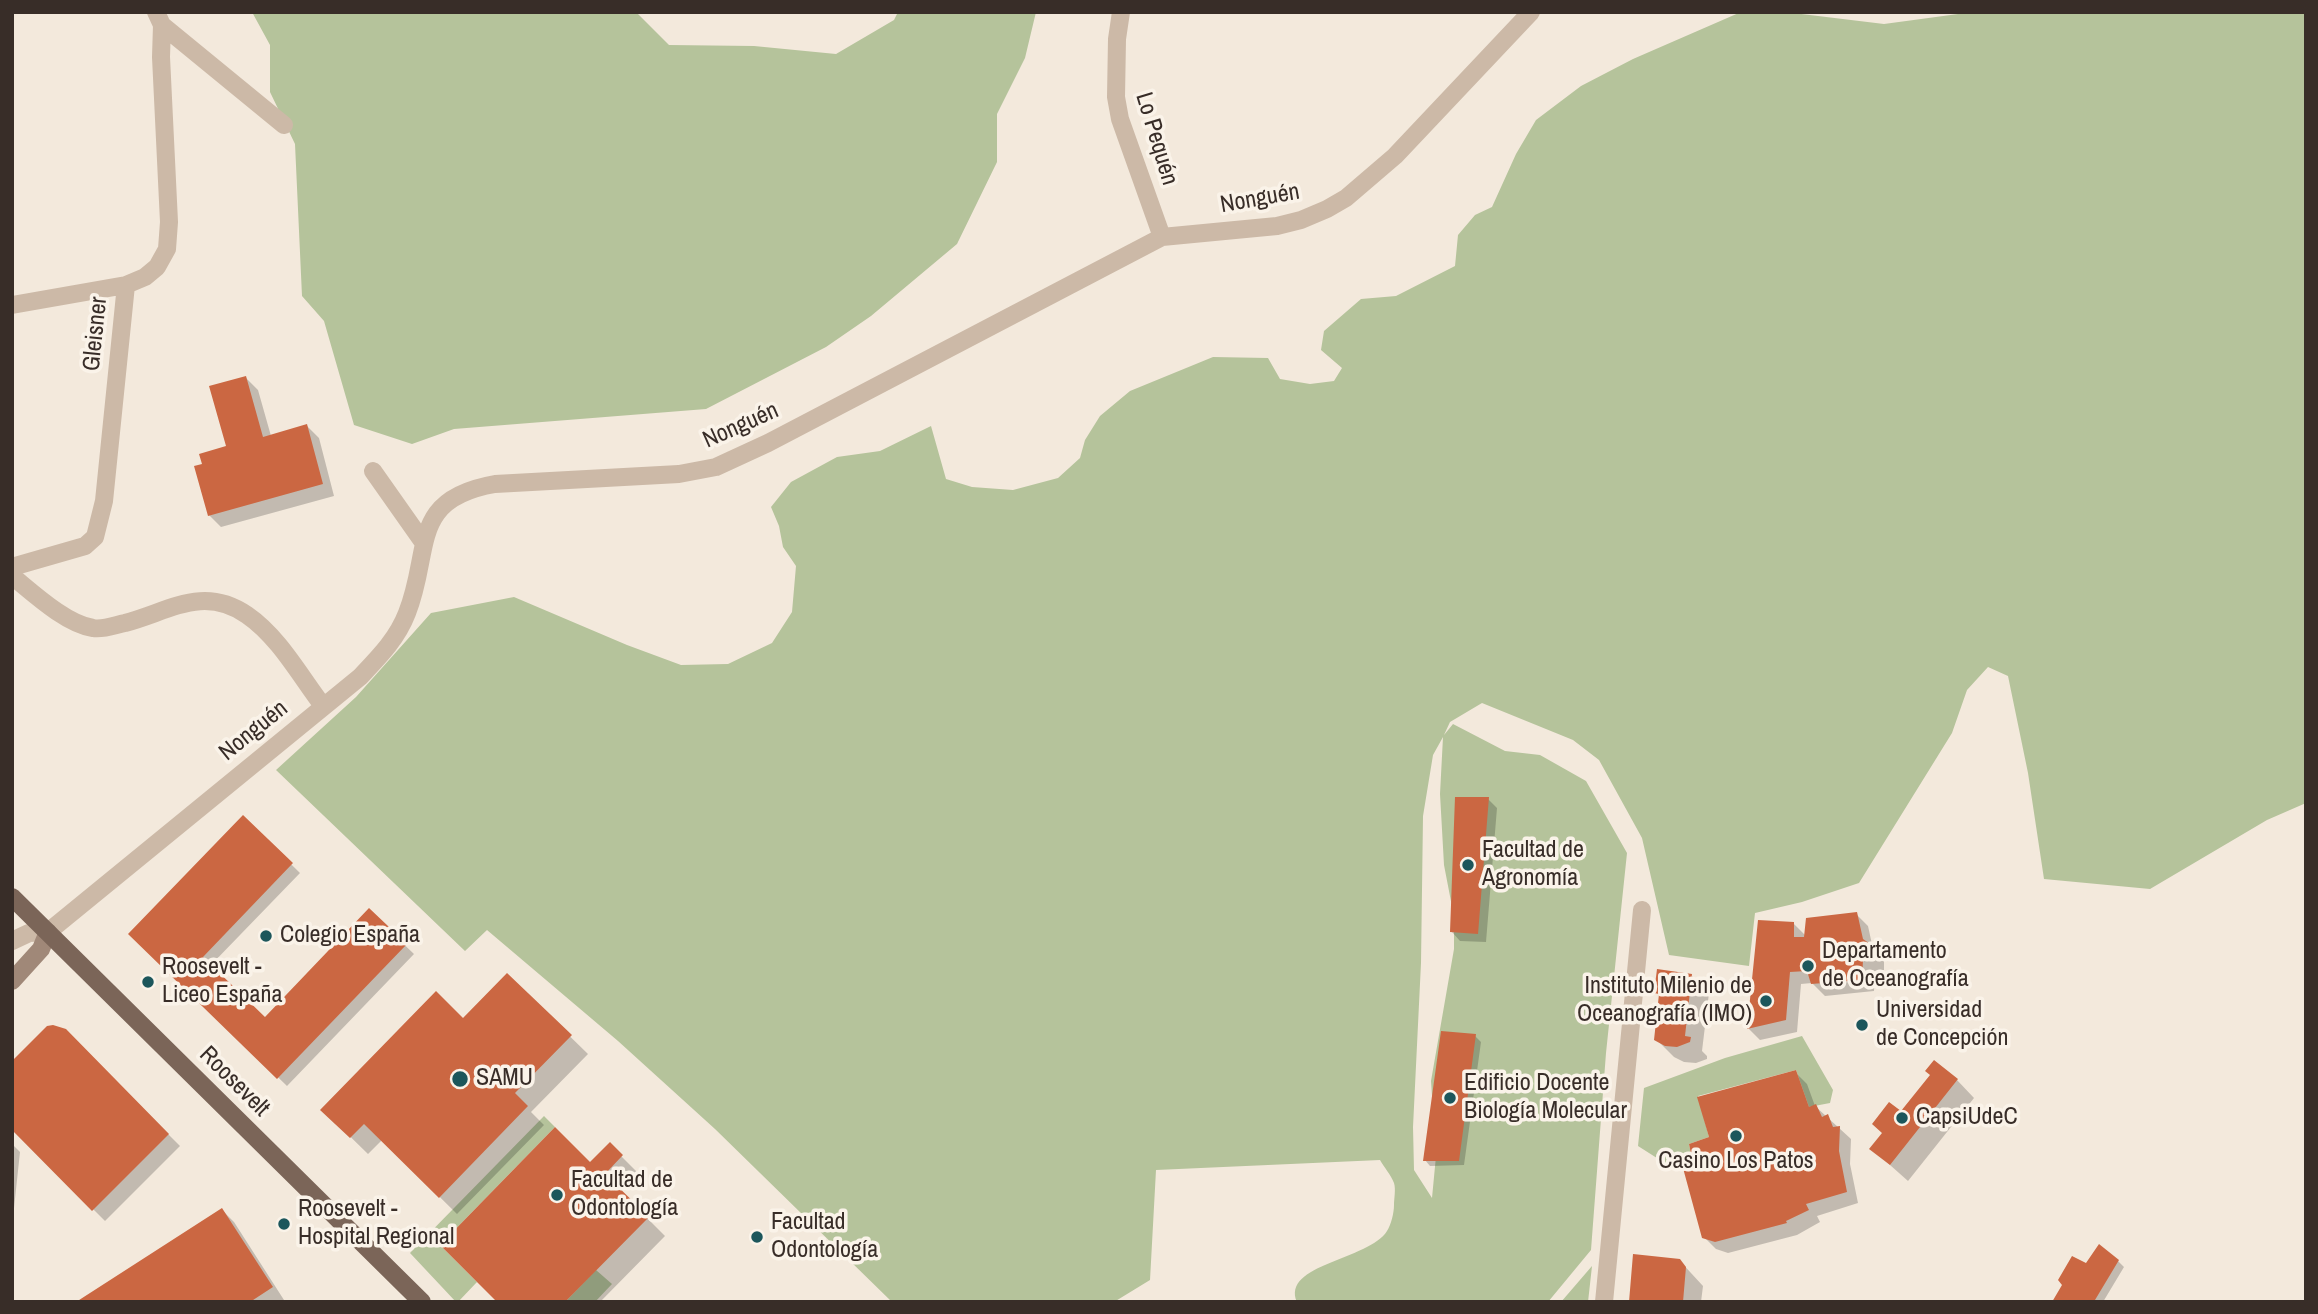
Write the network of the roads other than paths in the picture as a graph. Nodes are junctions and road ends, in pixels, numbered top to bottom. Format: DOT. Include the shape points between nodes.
graph roads {
  1 [pos="1121,12"];
  2 [pos="1531,12"];
  3 [pos="159,19"];
  4 [pos="284,125"];
  5 [pos="1162,237"];
  6 [pos="126,285"];
  7 [pos="12,305"];
  8 [pos="373,471"];
  9 [pos="423,542"];
  10 [pos="12,567"];
  11 [pos="12,576"];
  12 [pos="323,706"];
  13 [pos="12,897"];
  14 [pos="1642,910"];
  15 [pos="48,932"];
  16 [pos="12,941"];
  17 [pos="12,981"];
  18 [pos="422,1302"];
  19 [pos="1604,1302"];
  1 -- 5 [label="street, Lo Pequén" via="1116,97"];
  2 -- 5 [label="street, Nonguén" via="1395,156 1346,198 1277,226"];
  3 -- 4 [label="street, Gleisner"];
  3 -- 6 [label="street, Gleisner" via="167,249 157,267"];
  5 -- 9 [label="street, Nonguén" via="716,467 652,477 479,487 437,512"];
  6 -- 7 [label="street"];
  6 -- 10 [label="street, Gleisner" via="104,500 95,537 85,546"];
  8 -- 9 [label="street"];
  9 -- 12 [label="street, Nonguén" via="415,589 399,632 360,677"];
  11 -- 12 [label="street" via="59,612 94,629 198,600 231,606 270,635"];
  12 -- 15 [label="street, Nonguén"];
  13 -- 15 [label="main road, Roosevelt"];
  14 -- 19 [label="street"];
  15 -- 16 [label="street" via="29,933"];
  15 -- 17 [label="main road" via="41,949"];
  15 -- 18 [label="main road, Roosevelt"];
}
